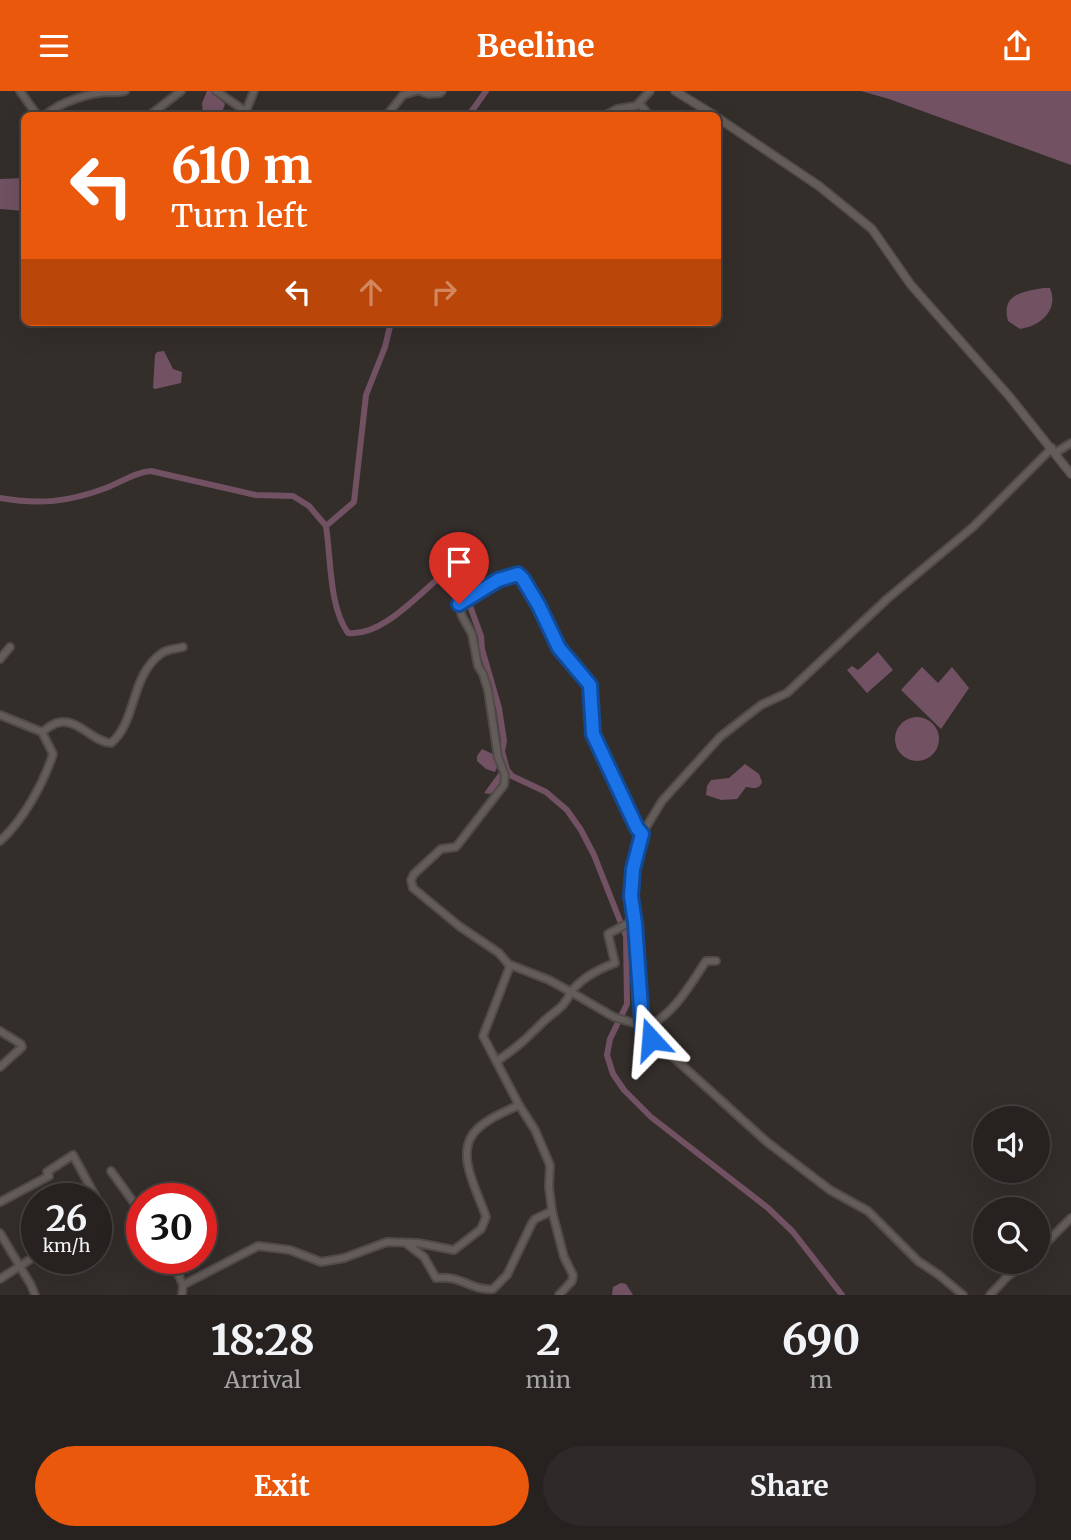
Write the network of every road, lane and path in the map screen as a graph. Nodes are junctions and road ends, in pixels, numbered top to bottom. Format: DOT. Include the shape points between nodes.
graph roads {
  1 [pos="20,91"];
  2 [pos="125,91"];
  3 [pos="181,91"];
  4 [pos="216,91"];
  5 [pos="254,91"];
  6 [pos="418,91"];
  7 [pos="442,91"];
  8 [pos="650,91"];
  9 [pos="675,91"];
  10 [pos="639,103"];
  11 [pos="35,112"];
  12 [pos="50,112"];
  13 [pos="154,112"];
  14 [pos="248,112"];
  15 [pos="249,112"];
  16 [pos="389,112"];
  17 [pos="612,112"];
  18 [pos="646,112"];
  19 [pos="708,112"];
  20 [pos="721,120"];
  21 [pos="1071,443"];
  22 [pos="1054,450"];
  23 [pos="1071,474"];
  24 [pos="10,647"];
  25 [pos="183,647"];
  26 [pos="0,659"];
  27 [pos="0,715"];
  28 [pos="42,732"];
  29 [pos="642,834"];
  30 [pos="0,841"];
  31 [pos="634,920"];
  32 [pos="716,961"];
  33 [pos="509,964"];
  34 [pos="571,992"];
  35 [pos="642,1026"];
  36 [pos="0,1031"];
  37 [pos="497,1061"];
  38 [pos="0,1067"];
  39 [pos="519,1105"];
  40 [pos="111,1171"];
  41 [pos="36,1183"];
  42 [pos="88,1183"];
  43 [pos="21,1191"];
  44 [pos="126,1192"];
  45 [pos="0,1202"];
  46 [pos="552,1211"];
  47 [pos="1071,1218"];
  48 [pos="0,1233"];
  49 [pos="1050,1239"];
  50 [pos="404,1243"];
  51 [pos="20,1266"];
  52 [pos="178,1274"];
  53 [pos="1010,1274"];
  54 [pos="0,1279"];
  55 [pos="183,1286"];
  56 [pos="35,1295"];
  57 [pos="182,1295"];
  58 [pos="559,1295"];
  59 [pos="963,1295"];
  60 [pos="990,1295"];
  1 -- 11 [label="street"];
  2 -- 12 [label="street" via="77,100"];
  3 -- 13 [label="street"];
  4 -- 14 [label="street"];
  5 -- 15 [label="street"];
  6 -- 7 [label="street"];
  6 -- 16 [label="street" via="402,95"];
  8 -- 10 [label="street"];
  9 -- 19 [label="street"];
  10 -- 17 [label="street"];
  10 -- 18 [label="street"];
  20 -- 22 [label="street" via="819,186 872,229 911,285"];
  21 -- 22 [label="street"];
  22 -- 23 [label="street"];
  22 -- 29 [label="street" via="787,692 761,705 720,737 662,801"];
  24 -- 26 [label="street"];
  25 -- 28 [label="street" via="163,651 141,677 127,718 111,743 103,743 72,723 55,723"];
  27 -- 28 [label="street"];
  28 -- 30 [label="street" via="53,754 49,766 15,828"];
  29 -- 31 [label="street" via="633,869"];
  29 -- 33 [label="street" via="593,734 590,685 559,648 523,579 518,574 508,576 459,604 488,691 505,775 503,785 456,846 441,849 414,874 412,888"];
  31 -- 34 [label="street" via="608,933 615,963 599,969"];
  31 -- 35 [label="street"];
  32 -- 35 [label="street" via="706,961 672,1009"];
  33 -- 34 [label="street"];
  33 -- 37 [label="street" via="483,1036"];
  34 -- 35 [label="street" via="614,1017"];
  34 -- 37 [label="street" via="560,1010"];
  35 -- 59 [label="street" via="767,1142 823,1185 868,1211 918,1261"];
  36 -- 38 [label="street" via="22,1047"];
  37 -- 39 [label="street"];
  39 -- 46 [label="street" via="547,1154"];
  39 -- 50 [label="street" via="472,1135 467,1161 486,1217 481,1229 454,1249"];
  40 -- 44 [label="street"];
  41 -- 42 [label="street" via="73,1155"];
  43 -- 45 [label="street"];
  46 -- 50 [label="street" via="532,1223 507,1275 493,1289 483,1290 448,1276 436,1278 424,1257"];
  46 -- 58 [label="street" via="573,1275"];
  47 -- 49 [label="street"];
  48 -- 51 [label="street"];
  50 -- 55 [label="street" via="387,1242 321,1262 290,1250 258,1246"];
  51 -- 54 [label="street"];
  51 -- 56 [label="street"];
  52 -- 55 [label="street"];
  53 -- 60 [label="street"];
  55 -- 57 [label="street"];
}
